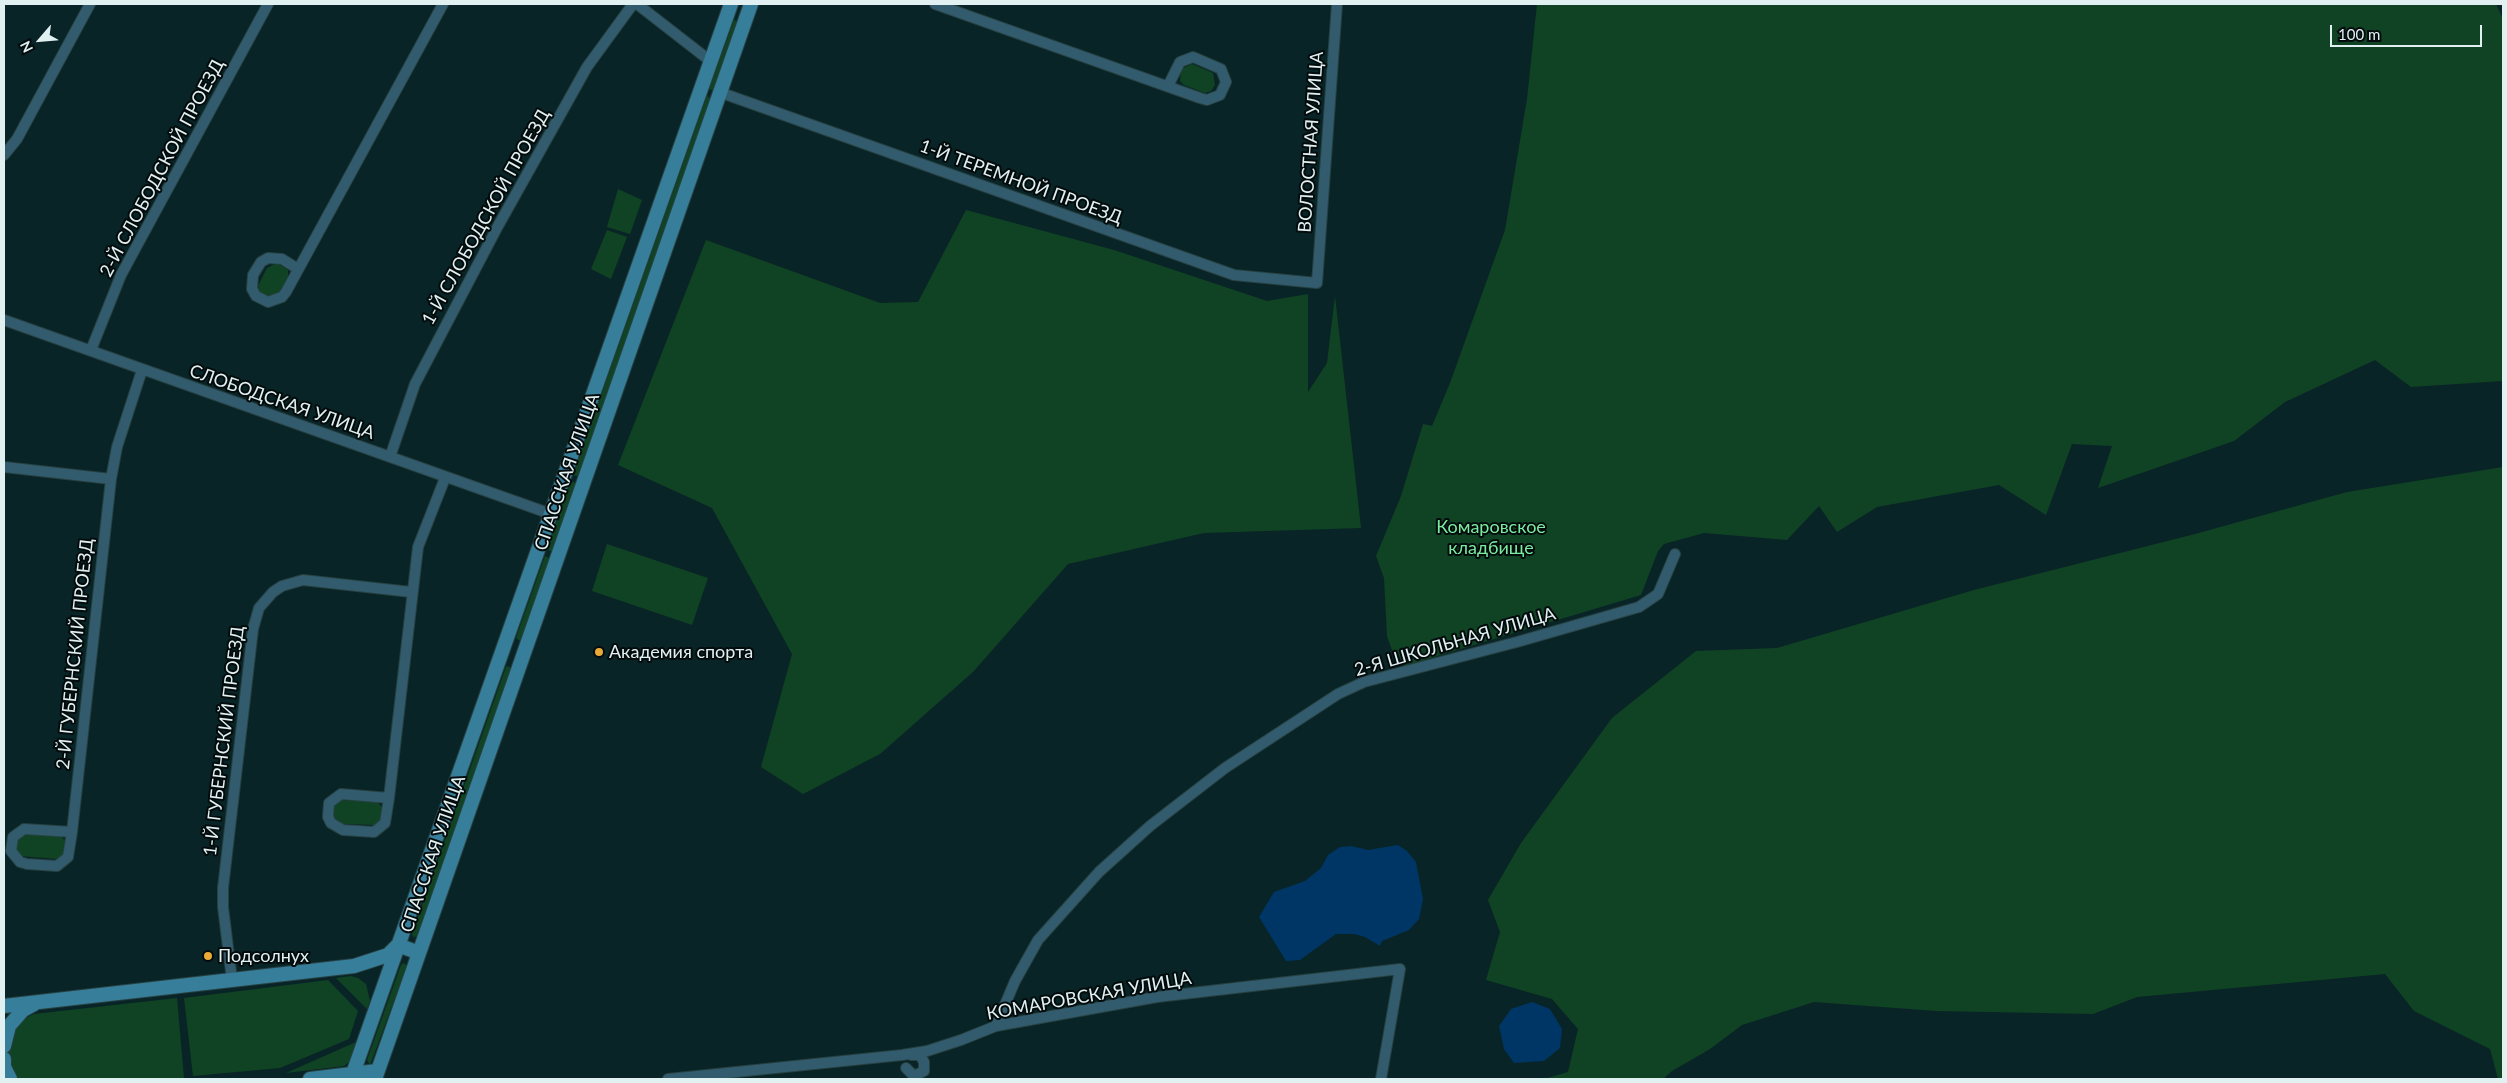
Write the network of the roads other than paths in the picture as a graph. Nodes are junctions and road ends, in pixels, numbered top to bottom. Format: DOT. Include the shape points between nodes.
graph roads {
  1 [pos="90,4"];
  2 [pos="268,4"];
  3 [pos="442,4"];
  4 [pos="633,4"];
  5 [pos="637,4"];
  6 [pos="731,4"];
  7 [pos="751,4"];
  8 [pos="935,4"];
  9 [pos="1337,4"];
  10 [pos="709,60"];
  11 [pos="1168,86"];
  12 [pos="719,92"];
  13 [pos="4,155"];
  14 [pos="298,269"];
  15 [pos="1317,283"];
  16 [pos="4,320"];
  17 [pos="91,350"];
  18 [pos="142,370"];
  19 [pos="390,457"];
  20 [pos="4,467"];
  21 [pos="445,478"];
  22 [pos="111,479"];
  23 [pos="551,514"];
  24 [pos="1675,554"];
  25 [pos="411,592"];
  26 [pos="505,644"];
  27 [pos="524,652"];
  28 [pos="389,798"];
  29 [pos="72,832"];
  30 [pos="398,945"];
  31 [pos="419,953"];
  32 [pos="232,980"];
  33 [pos="37,1002"];
  34 [pos="4,1006"];
  35 [pos="996,1026"];
  36 [pos="4,1046"];
  37 [pos="905,1055"];
  38 [pos="4,1059"];
  39 [pos="906,1068"];
  40 [pos="376,1075"];
  41 [pos="351,1077"];
  42 [pos="10,1079"];
  43 [pos="310,1079"];
  44 [pos="668,1079"];
  45 [pos="909,1079"];
  46 [pos="1381,1079"];
  1 -- 13 [label="street" via="17,138"];
  2 -- 17 [label="street, 2-Й СЛОБОДСКОЙ ПРОЕЗД" via="121,275"];
  3 -- 14 [label="street"];
  4 -- 19 [label="street, 1-Й СЛОБОДСКОЙ ПРОЕЗД" via="587,67 498,226 415,384"];
  5 -- 10 [label="street"];
  6 -- 10 [label="street, СПАССКАЯ УЛИЦА"];
  7 -- 12 [label="street, СПАССКАЯ УЛИЦА"];
  8 -- 11 [label="street"];
  9 -- 15 [label="street, ВОЛОСТНАЯ УЛИЦА"];
  10 -- 23 [label="street, СПАССКАЯ УЛИЦА"];
  11 -- 11 [label="street" via="1180,62 1193,57 1221,69 1226,82 1220,95 1207,100"];
  12 -- 15 [label="street, 1-Й ТЕРЕМНОЙ ПРОЕЗД" via="1234,275"];
  12 -- 27 [label="street, СПАССКАЯ УЛИЦА"];
  14 -- 14 [label="street" via="282,259 268,258 261,262 253,275 252,289 262,300 275,301 286,292"];
  16 -- 17 [label="street, СЛОБОДСКАЯ УЛИЦА"];
  17 -- 18 [label="street, СЛОБОДСКАЯ УЛИЦА"];
  18 -- 19 [label="street, СЛОБОДСКАЯ УЛИЦА"];
  18 -- 22 [label="street, 2-Й ГУБЕРНСКИЙ ПРОЕЗД" via="117,447"];
  19 -- 21 [label="street, СЛОБОДСКАЯ УЛИЦА"];
  20 -- 22 [label="street"];
  21 -- 23 [label="street, СЛОБОДСКАЯ УЛИЦА"];
  21 -- 25 [label="street" via="418,547"];
  22 -- 29 [label="street, 2-Й ГУБЕРНСКИЙ ПРОЕЗД"];
  23 -- 26 [label="street, СПАССКАЯ УЛИЦА"];
  24 -- 35 [label="street, 2-Я ШКОЛЬНАЯ УЛИЦА" via="1658,594 1638,607 1364,682 1338,694 1225,768 1106,865 1038,940 1015,981"];
  25 -- 28 [label="street"];
  25 -- 32 [label="street, 1-Й ГУБЕРНСКИЙ ПРОЕЗД" via="303,580 282,586 259,608 253,628 223,888"];
  26 -- 27 [label="street"];
  26 -- 30 [label="street, СПАССКАЯ УЛИЦА"];
  27 -- 31 [label="street, СПАССКАЯ УЛИЦА"];
  28 -- 28 [label="street" via="340,794 330,803 328,817 331,823 343,830 374,832 385,823"];
  29 -- 29 [label="street, 2-Й ГУБЕРНСКИЙ ПРОЕЗД" via="24,829 13,837 11,851 14,858 26,864 57,866 68,857"];
  30 -- 31 [label="street, СПАССКАЯ УЛИЦА"];
  30 -- 32 [label="street" via="388,955 354,966"];
  30 -- 41 [label="street, СПАССКАЯ УЛИЦА"];
  31 -- 40 [label="street, СПАССКАЯ УЛИЦА"];
  32 -- 33 [label="street"];
  33 -- 34 [label="street"];
  33 -- 36 [label="street" via="23,1010 9,1026"];
  35 -- 37 [label="street, КОМАРОВСКАЯ УЛИЦА" via="961,1040"];
  35 -- 46 [label="street, КОМАРОВСКАЯ УЛИЦА" via="1157,997 1400,968"];
  37 -- 39 [label="street"];
  37 -- 39 [label="street" via="920,1055 924,1062 924,1071 914,1076"];
  37 -- 44 [label="street, КОМАРОВСКАЯ УЛИЦА"];
  38 -- 42 [label="street"];
  39 -- 45 [label="street"];
  40 -- 41 [label="street"];
  41 -- 43 [label="street"];
}
